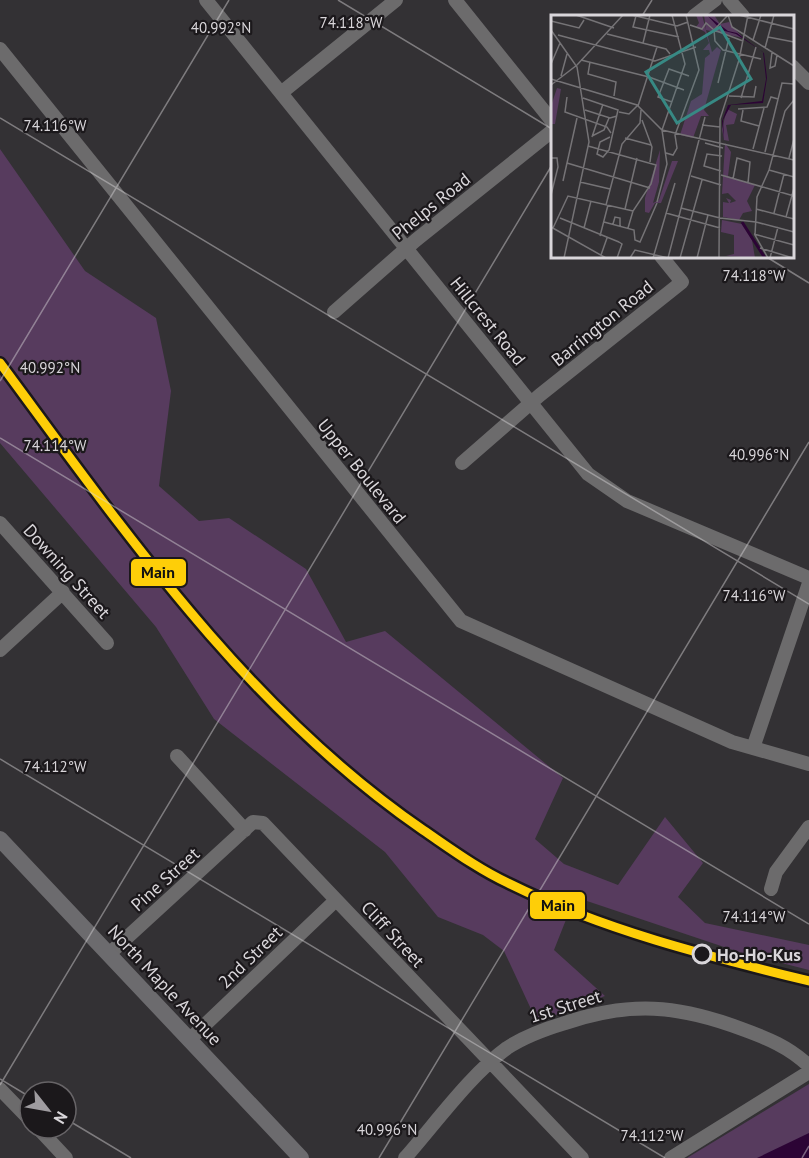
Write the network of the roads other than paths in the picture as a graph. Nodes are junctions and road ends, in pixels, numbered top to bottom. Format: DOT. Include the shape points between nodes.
graph roads {
  1 [pos="206,0"];
  2 [pos="396,0"];
  3 [pos="455,0"];
  4 [pos="715,0"];
  5 [pos="730,0"];
  6 [pos="695,15"];
  7 [pos="742,15"];
  8 [pos="0,49"];
  9 [pos="794,68"];
  10 [pos="809,83"];
  11 [pos="281,93"];
  12 [pos="551,120"];
  13 [pos="551,131"];
  14 [pos="406,248"];
  15 [pos="663,258"];
  16 [pos="334,312"];
  17 [pos="531,403"];
  18 [pos="462,463"];
  19 [pos="0,523"];
  20 [pos="809,580"];
  21 [pos="63,592"];
  22 [pos="107,643"];
  23 [pos="0,650"];
  24 [pos="753,748"];
  25 [pos="177,756"];
  26 [pos="809,764"];
  27 [pos="809,827"];
  28 [pos="245,830"];
  29 [pos="0,839"];
  30 [pos="771,889"];
  31 [pos="336,900"];
  32 [pos="109,954"];
  33 [pos="189,1040"];
  34 [pos="490,1063"];
  35 [pos="809,1066"];
  36 [pos="809,1072"];
  37 [pos="0,1089"];
  38 [pos="18,1108"];
  39 [pos="49,1140"];
  40 [pos="66,1158"];
  41 [pos="301,1158"];
  42 [pos="405,1158"];
  43 [pos="582,1158"];
  44 [pos="671,1158"];
  1 -- 11 [label="street, Hillcrest Road"];
  2 -- 11 [label="street"];
  3 -- 12 [label="street"];
  4 -- 6 [label="street"];
  5 -- 7 [label="street"];
  8 -- 24 [label="street, Upper Boulevard" via="461,621"];
  9 -- 10 [label="street"];
  11 -- 14 [label="street, Hillcrest Road"];
  13 -- 14 [label="street, Phelps Road"];
  14 -- 16 [label="street, Phelps Road"];
  14 -- 17 [label="street, Hillcrest Road"];
  15 -- 17 [label="street, Barrington Road" via="682,282"];
  17 -- 18 [label="street, Barrington Road"];
  17 -- 20 [label="street, Hillcrest Road" via="588,474 627,501"];
  19 -- 21 [label="street, Downing Street"];
  20 -- 24 [label="street"];
  21 -- 22 [label="street, Downing Street"];
  21 -- 23 [label="street"];
  24 -- 26 [label="street, Upper Boulevard"];
  25 -- 28 [label="street"];
  27 -- 30 [label="street" via="776,872"];
  28 -- 31 [label="street, Cliff Street" via="253,822 263,823"];
  28 -- 32 [label="street, Pine Street"];
  29 -- 32 [label="main road, North Maple Avenue"];
  31 -- 33 [label="street, 2nd Street"];
  31 -- 34 [label="street, Cliff Street"];
  32 -- 33 [label="main road, North Maple Avenue"];
  33 -- 41 [label="main road, North Maple Avenue"];
  34 -- 35 [label="street, 1st Street" via="526,1036 547,1028 603,1011 652,1007 710,1016 791,1049"];
  34 -- 42 [label="street, 1st Street"];
  34 -- 43 [label="street, Cliff Street"];
  36 -- 44 [label="street"];
  37 -- 38 [label="street"];
  39 -- 40 [label="street"];
}
